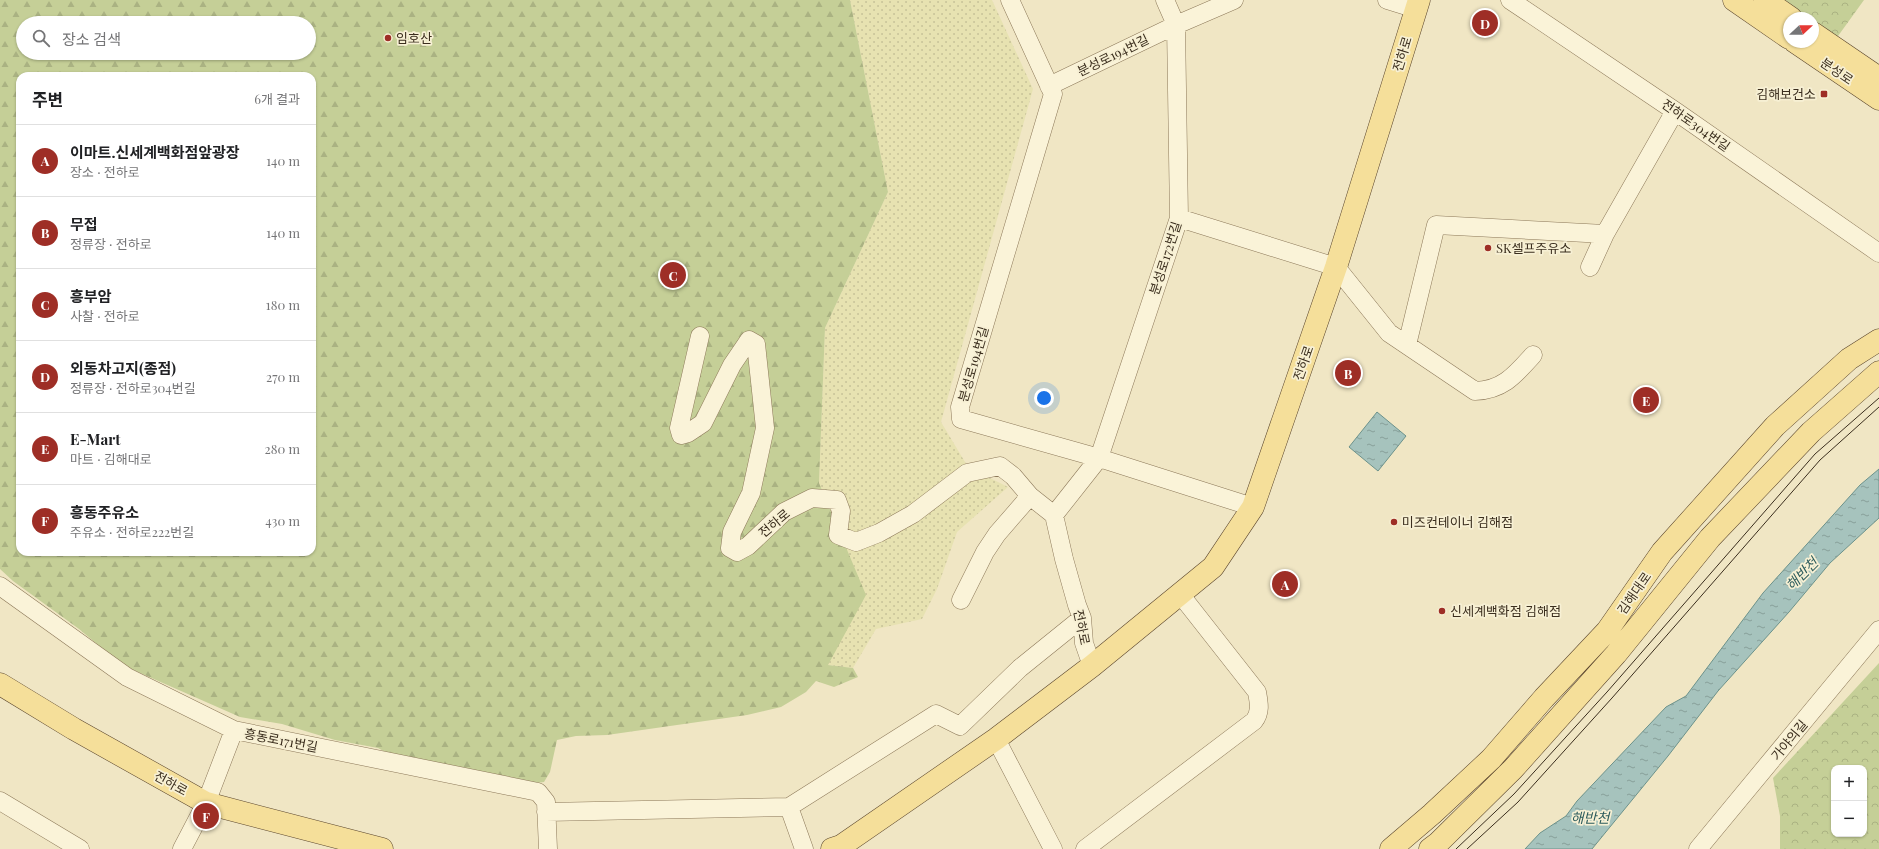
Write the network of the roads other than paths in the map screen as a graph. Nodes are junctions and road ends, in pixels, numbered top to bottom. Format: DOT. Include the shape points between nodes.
graph roads {
  1 [pos="1010,0"];
  2 [pos="1165,0"];
  3 [pos="1234,0"];
  4 [pos="1387,0"];
  5 [pos="1510,0"];
  6 [pos="1734,0"];
  7 [pos="1765,0"];
  8 [pos="1418,4"];
  9 [pos="1783,12"];
  10 [pos="1176,25"];
  11 [pos="1783,34"];
  12 [pos="1819,37"];
  13 [pos="1804,48"];
  14 [pos="1879,78"];
  15 [pos="1050,86"];
  16 [pos="1879,99"];
  17 [pos="1675,110"];
  18 [pos="1179,218"];
  19 [pos="1605,234"];
  20 [pos="1879,253"];
  21 [pos="1336,267"];
  22 [pos="1590,267"];
  23 [pos="700,336"];
  24 [pos="1879,340"];
  25 [pos="1408,345"];
  26 [pos="1533,355"];
  27 [pos="1879,372"];
  28 [pos="1099,458"];
  29 [pos="1030,496"];
  30 [pos="1253,507"];
  31 [pos="1054,515"];
  32 [pos="1180,594"];
  33 [pos="3,595"];
  34 [pos="961,600"];
  35 [pos="1082,618"];
  36 [pos="1879,630"];
  37 [pos="1092,666"];
  38 [pos="0,684"];
  39 [pos="234,730"];
  40 [pos="996,739"];
  41 [pos="0,801"];
  42 [pos="206,803"];
  43 [pos="789,807"];
  44 [pos="546,812"];
  45 [pos="839,848"];
  46 [pos="80,849"];
  47 [pos="182,849"];
  48 [pos="382,849"];
  49 [pos="548,849"];
  50 [pos="804,849"];
  51 [pos="1053,849"];
  52 [pos="1084,849"];
  53 [pos="1391,849"];
  54 [pos="1430,849"];
  55 [pos="1698,849"];
  1 -- 15 [label="street, 분성로194번길"];
  2 -- 10 [label="street, 분성로172번길"];
  3 -- 10 [label="street"];
  4 -- 8 [label="street"];
  5 -- 17 [label="street, 전하로304번길"];
  6 -- 11 [label="main road"];
  7 -- 9 [label="main road"];
  8 -- 21 [label="main road, 전하로"];
  10 -- 15 [label="street, 분성로194번길"];
  10 -- 18 [label="street, 분성로172번길"];
  12 -- 14 [label="main road, 분성로"];
  13 -- 16 [label="main road, 분성로"];
  15 -- 28 [label="street, 분성로194번길" via="1053,94 960,407 961,419"];
  17 -- 19 [label="street"];
  17 -- 20 [label="street, 전하로304번길"];
  18 -- 21 [label="street"];
  18 -- 28 [label="street, 분성로172번길"];
  19 -- 22 [label="street"];
  19 -- 25 [label="street" via="1436,225"];
  21 -- 25 [label="street" via="1390,333"];
  21 -- 30 [label="main road, 전하로"];
  23 -- 29 [label="street, 전하로" via="679,428 681,434 688,433 703,423 732,365 749,340 756,344 765,428 751,493 732,532 730,548 737,552 748,546 784,512 812,498 837,500 841,511 838,535 856,542 879,533 913,514 967,473 1000,466 1013,476"];
  24 -- 53 [label="main road, 김해대로" via="1849,359 1775,426 1662,552 1607,631 1491,759"];
  25 -- 26 [label="street" via="1475,391 1489,390 1505,383"];
  27 -- 54 [label="main road, 김해대로" via="1811,432 1726,521 1616,654 1513,769"];
  28 -- 30 [label="street, 분성로194번길"];
  28 -- 31 [label="street, 분성로172번길"];
  29 -- 31 [label="street, 전하로"];
  29 -- 34 [label="street" via="985,552"];
  30 -- 32 [label="main road, 전하로" via="1213,567"];
  31 -- 35 [label="street, 전하로"];
  32 -- 37 [label="main road, 전하로"];
  32 -- 52 [label="street" via="1257,692 1258,716"];
  33 -- 39 [label="street, 흥동로171번길" via="127,677"];
  35 -- 37 [label="street, 전하로" via="1084,643"];
  35 -- 43 [label="street" via="1020,668 960,726 936,714"];
  36 -- 55 [label="street, 가야의길"];
  37 -- 40 [label="main road, 전하로"];
  38 -- 42 [label="main road, 전하로"];
  39 -- 42 [label="street"];
  39 -- 44 [label="street, 흥동로171번길" via="538,792 546,802"];
  40 -- 45 [label="main road, 전하로"];
  40 -- 51 [label="street"];
  41 -- 46 [label="street"];
  42 -- 47 [label="street"];
  42 -- 48 [label="main road, 전하로"];
  43 -- 44 [label="street"];
  43 -- 50 [label="street"];
  44 -- 49 [label="street, 흥동로171번길"];
}
